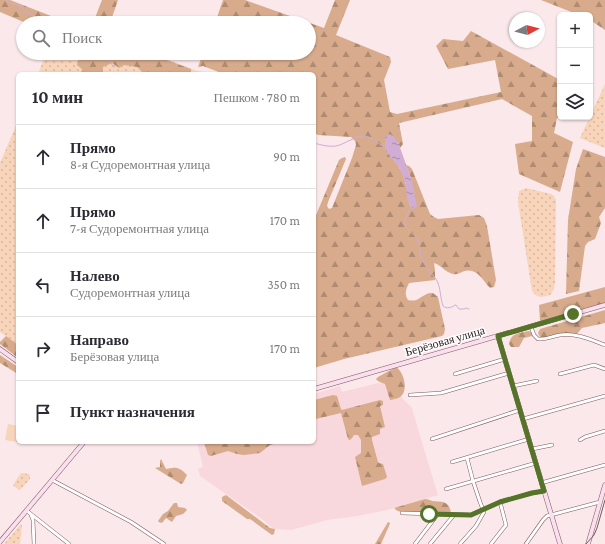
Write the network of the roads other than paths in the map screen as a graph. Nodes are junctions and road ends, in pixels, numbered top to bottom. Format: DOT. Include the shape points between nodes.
graph roads {
  1 [pos="605,305"];
  2 [pos="531,327"];
  3 [pos="498,336"];
  4 [pos="605,345"];
  5 [pos="0,349"];
  6 [pos="505,359"];
  7 [pos="16,361"];
  8 [pos="605,369"];
  9 [pos="509,373"];
  10 [pos="455,374"];
  11 [pos="560,374"];
  12 [pos="537,381"];
  13 [pos="513,386"];
  14 [pos="316,388"];
  15 [pos="410,395"];
  16 [pos="605,396"];
  17 [pos="520,410"];
  18 [pos="523,419"];
  19 [pos="605,431"];
  20 [pos="432,439"];
  21 [pos="529,439"];
  22 [pos="580,440"];
  23 [pos="81,444"];
  24 [pos="552,445"];
  25 [pos="532,449"];
  26 [pos="467,458"];
  27 [pos="452,462"];
  28 [pos="536,463"];
  29 [pos="605,465"];
  30 [pos="52,480"];
  31 [pos="473,481"];
  32 [pos="541,483"];
  33 [pos="605,485"];
  34 [pos="446,489"];
  35 [pos="544,491"];
  36 [pos="500,502"];
  37 [pos="600,502"];
  38 [pos="484,510"];
  39 [pos="28,512"];
  40 [pos="402,513"];
  41 [pos="438,514"];
  42 [pos="454,515"];
  43 [pos="551,515"];
  44 [pos="0,542"];
  45 [pos="34,544"];
  46 [pos="69,544"];
  47 [pos="164,544"];
  48 [pos="415,544"];
  49 [pos="430,544"];
  50 [pos="460,544"];
  51 [pos="491,544"];
  52 [pos="526,544"];
  53 [pos="560,544"];
  54 [pos="588,544"];
  1 -- 2 [label="main road, Берёзовая улица"];
  2 -- 3 [label="main road, Берёзовая улица"];
  2 -- 4 [label="street" via="538,339 577,335"];
  3 -- 6 [label="main road"];
  3 -- 14 [label="main road, Берёзовая улица"];
  5 -- 7 [label="main road"];
  6 -- 9 [label="main road"];
  6 -- 10 [label="street"];
  8 -- 11 [label="street" via="594,365"];
  9 -- 13 [label="main road"];
  9 -- 15 [label="street" via="441,393"];
  12 -- 13 [label="street"];
  13 -- 17 [label="main road"];
  16 -- 18 [label="street"];
  17 -- 18 [label="main road"];
  17 -- 20 [label="street"];
  18 -- 21 [label="main road"];
  19 -- 22 [label="street"];
  21 -- 25 [label="main road"];
  21 -- 26 [label="street"];
  23 -- 30 [label="main road"];
  24 -- 25 [label="street"];
  25 -- 28 [label="main road"];
  26 -- 27 [label="street"];
  26 -- 31 [label="street"];
  28 -- 31 [label="street"];
  28 -- 32 [label="main road"];
  29 -- 32 [label="street"];
  30 -- 39 [label="main road"];
  30 -- 47 [label="street" via="131,522"];
  31 -- 34 [label="street"];
  31 -- 38 [label="street"];
  32 -- 35 [label="main road"];
  33 -- 37 [label="main road"];
  35 -- 36 [label="street"];
  35 -- 43 [label="main road"];
  36 -- 38 [label="street"];
  36 -- 51 [label="street" via="506,525"];
  37 -- 43 [label="street"];
  37 -- 54 [label="main road"];
  38 -- 42 [label="street" via="471,515"];
  38 -- 50 [label="street" via="476,526"];
  39 -- 44 [label="main road"];
  39 -- 45 [label="street" via="33,520"];
  39 -- 46 [label="street"];
  40 -- 41 [label="street"];
  41 -- 42 [label="street"];
  41 -- 48 [label="street"];
  42 -- 49 [label="street"];
  43 -- 52 [label="street" via="543,520"];
  43 -- 53 [label="main road"];
}
